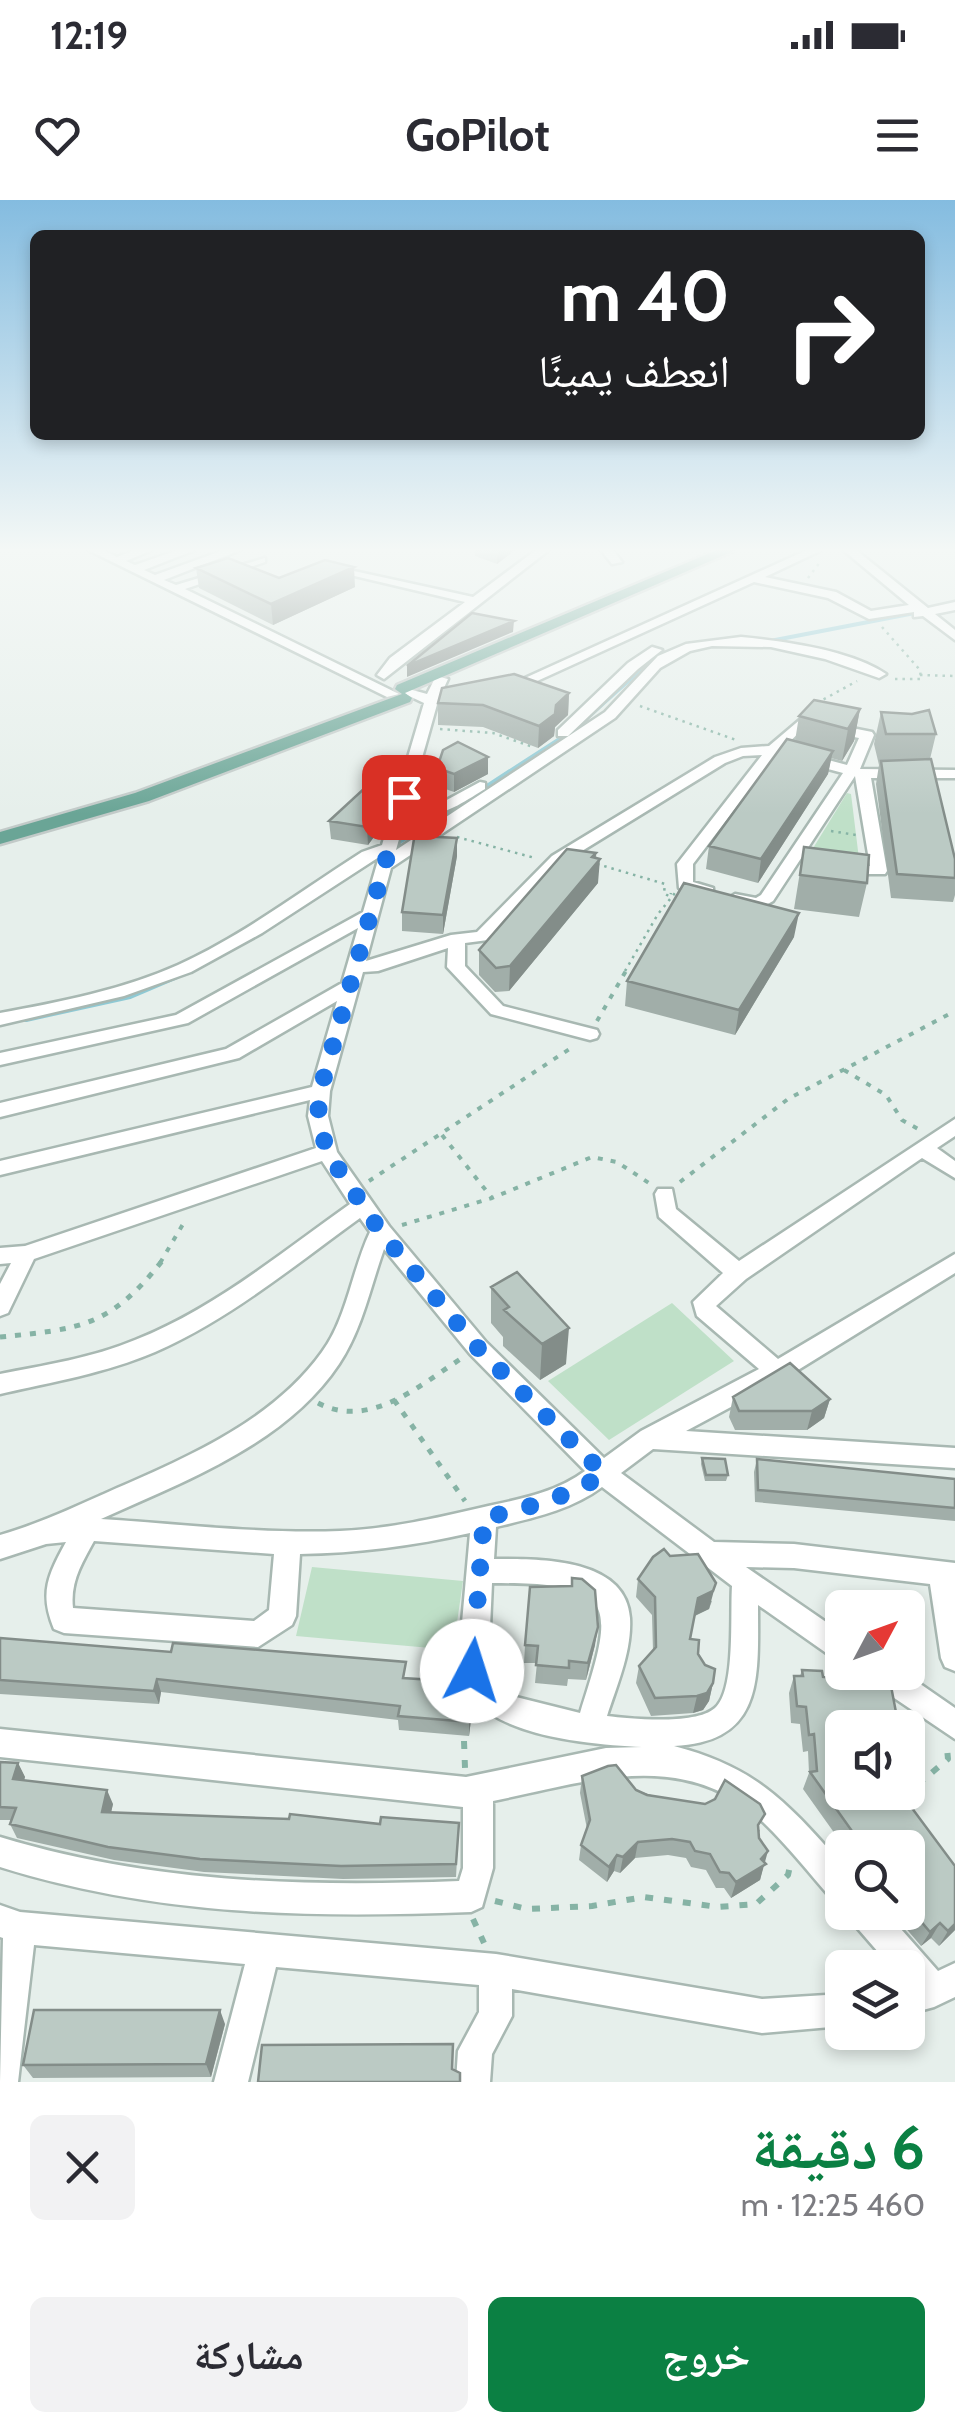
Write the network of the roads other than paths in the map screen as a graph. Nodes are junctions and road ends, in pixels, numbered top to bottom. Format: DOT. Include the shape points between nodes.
graph roads {
  1 [pos="274,638"];
  2 [pos="426,638"];
  3 [pos="525,638"];
  4 [pos="618,638"];
  5 [pos="714,638"];
  6 [pos="464,664"];
  7 [pos="879,674"];
  8 [pos="384,675"];
  9 [pos="352,677"];
  10 [pos="404,695"];
  11 [pos="488,696"];
  12 [pos="450,701"];
  13 [pos="429,726"];
  14 [pos="867,734"];
  15 [pos="886,736"];
  16 [pos="760,750"];
  17 [pos="857,773"];
  18 [pos="955,774"];
  19 [pos="444,793"];
  20 [pos="410,806"];
  21 [pos="0,838"];
  22 [pos="387,857"];
  23 [pos="792,860"];
  24 [pos="368,915"];
  25 [pos="457,939"];
  26 [pos="351,976"];
  27 [pos="0,1019"];
  28 [pos="590,1034"];
  29 [pos="0,1060"];
  30 [pos="320,1091"];
  31 [pos="0,1110"];
  32 [pos="955,1126"];
  33 [pos="931,1145"];
  34 [pos="327,1152"];
  35 [pos="0,1168"];
  36 [pos="955,1170"];
  37 [pos="665,1194"];
  38 [pos="357,1199"];
  39 [pos="380,1231"];
  40 [pos="26,1254"];
  41 [pos="0,1256"];
  42 [pos="955,1262"];
  43 [pos="738,1274"];
  44 [pos="0,1307"];
  45 [pos="777,1371"];
  46 [pos="0,1384"];
  47 [pos="650,1438"];
  48 [pos="955,1458"];
  49 [pos="604,1474"];
  50 [pos="476,1511"];
  51 [pos="87,1529"];
  52 [pos="46,1532"];
  53 [pos="288,1543"];
  54 [pos="0,1547"];
  55 [pos="712,1554"];
  56 [pos="480,1572"];
  57 [pos="948,1574"];
  58 [pos="745,1581"];
  59 [pos="825,1636"];
  60 [pos="955,1658"];
  61 [pos="907,1690"];
  62 [pos="952,1719"];
  63 [pos="588,1730"];
  64 [pos="0,1744"];
  65 [pos="478,1790"];
  66 [pos="0,1852"];
  67 [pos="825,1867"];
  68 [pos="10,1924"];
  69 [pos="880,1930"];
  70 [pos="265,1948"];
  71 [pos="496,1970"];
  72 [pos="932,1989"];
  73 [pos="825,2011"];
  74 [pos="1,2082"];
  75 [pos="231,2082"];
  76 [pos="472,2082"];
  1 -- 9 [label="street"];
  2 -- 8 [label="street"];
  3 -- 6 [label="main road"];
  4 -- 11 [label="street"];
  5 -- 20 [label="street" via="656,650 581,719 447,806"];
  6 -- 10 [label="main road"];
  6 -- 10 [label="main road"];
  7 -- 22 [label="street" via="811,651 722,642 667,656 625,702 426,838"];
  8 -- 9 [label="street"];
  8 -- 10 [label="street" via="383,683"];
  9 -- 10 [label="street"];
  10 -- 12 [label="street"];
  10 -- 13 [label="street"];
  10 -- 13 [label="street"];
  10 -- 21 [label="main road" via="160,791"];
  13 -- 20 [label="street"];
  14 -- 15 [label="street"];
  14 -- 16 [label="street" via="802,722"];
  14 -- 17 [label="street"];
  16 -- 17 [label="street"];
  16 -- 23 [label="street" via="685,864 680,884 759,904"];
  16 -- 25 [label="street" via="720,760 558,858 482,936"];
  17 -- 18 [label="street"];
  17 -- 23 [label="street"];
  17 -- 23 [label="street" via="878,873"];
  19 -- 20 [label="street"];
  20 -- 22 [label="street"];
  22 -- 24 [label="street"];
  22 -- 27 [label="street" via="368,855 182,969 126,990"];
  24 -- 26 [label="street"];
  24 -- 29 [label="street" via="182,1019"];
  25 -- 26 [label="street"];
  25 -- 28 [label="street" via="456,967 497,1010"];
  26 -- 30 [label="street"];
  26 -- 31 [label="street" via="232,1054"];
  30 -- 34 [label="street"];
  30 -- 35 [label="street"];
  32 -- 33 [label="street"];
  33 -- 36 [label="street"];
  33 -- 43 [label="street"];
  34 -- 38 [label="street"];
  34 -- 40 [label="street"];
  37 -- 43 [label="street" via="666,1212"];
  38 -- 39 [label="street"];
  38 -- 46 [label="street" via="226,1303 161,1340 96,1363"];
  39 -- 49 [label="street" via="478,1348"];
  39 -- 52 [label="street" via="338,1343 300,1395 240,1438"];
  40 -- 41 [label="street"];
  40 -- 44 [label="street"];
  42 -- 45 [label="street"];
  43 -- 45 [label="street" via="710,1295 705,1310"];
  45 -- 47 [label="street"];
  47 -- 48 [label="street"];
  47 -- 49 [label="street"];
  49 -- 50 [label="street" via="538,1506"];
  49 -- 55 [label="street"];
  50 -- 53 [label="street" via="417,1534"];
  50 -- 56 [label="street"];
  51 -- 52 [label="street"];
  51 -- 53 [label="street"];
  51 -- 53 [label="street" via="57,1588 64,1620 258,1634 282,1616"];
  52 -- 54 [label="street"];
  55 -- 57 [label="street"];
  55 -- 58 [label="street"];
  56 -- 63 [label="street" via="472,1671 481,1688 504,1708"];
  56 -- 63 [label="street" via="558,1572 607,1597 616,1611 615,1638"];
  57 -- 60 [label="street"];
  58 -- 59 [label="street"];
  58 -- 63 [label="street" via="739,1696 725,1720 705,1732"];
  61 -- 62 [label="street"];
  64 -- 65 [label="street"];
  65 -- 66 [label="street" via="478,1868 470,1902 268,1898 90,1878"];
  65 -- 67 [label="street" via="606,1764 670,1760 731,1779 773,1810"];
  68 -- 70 [label="street"];
  68 -- 74 [label="street"];
  69 -- 72 [label="street"];
  70 -- 71 [label="street"];
  70 -- 75 [label="street"];
  71 -- 73 [label="street" via="762,2016"];
  71 -- 76 [label="street" via="495,2016 474,2051"];
}
